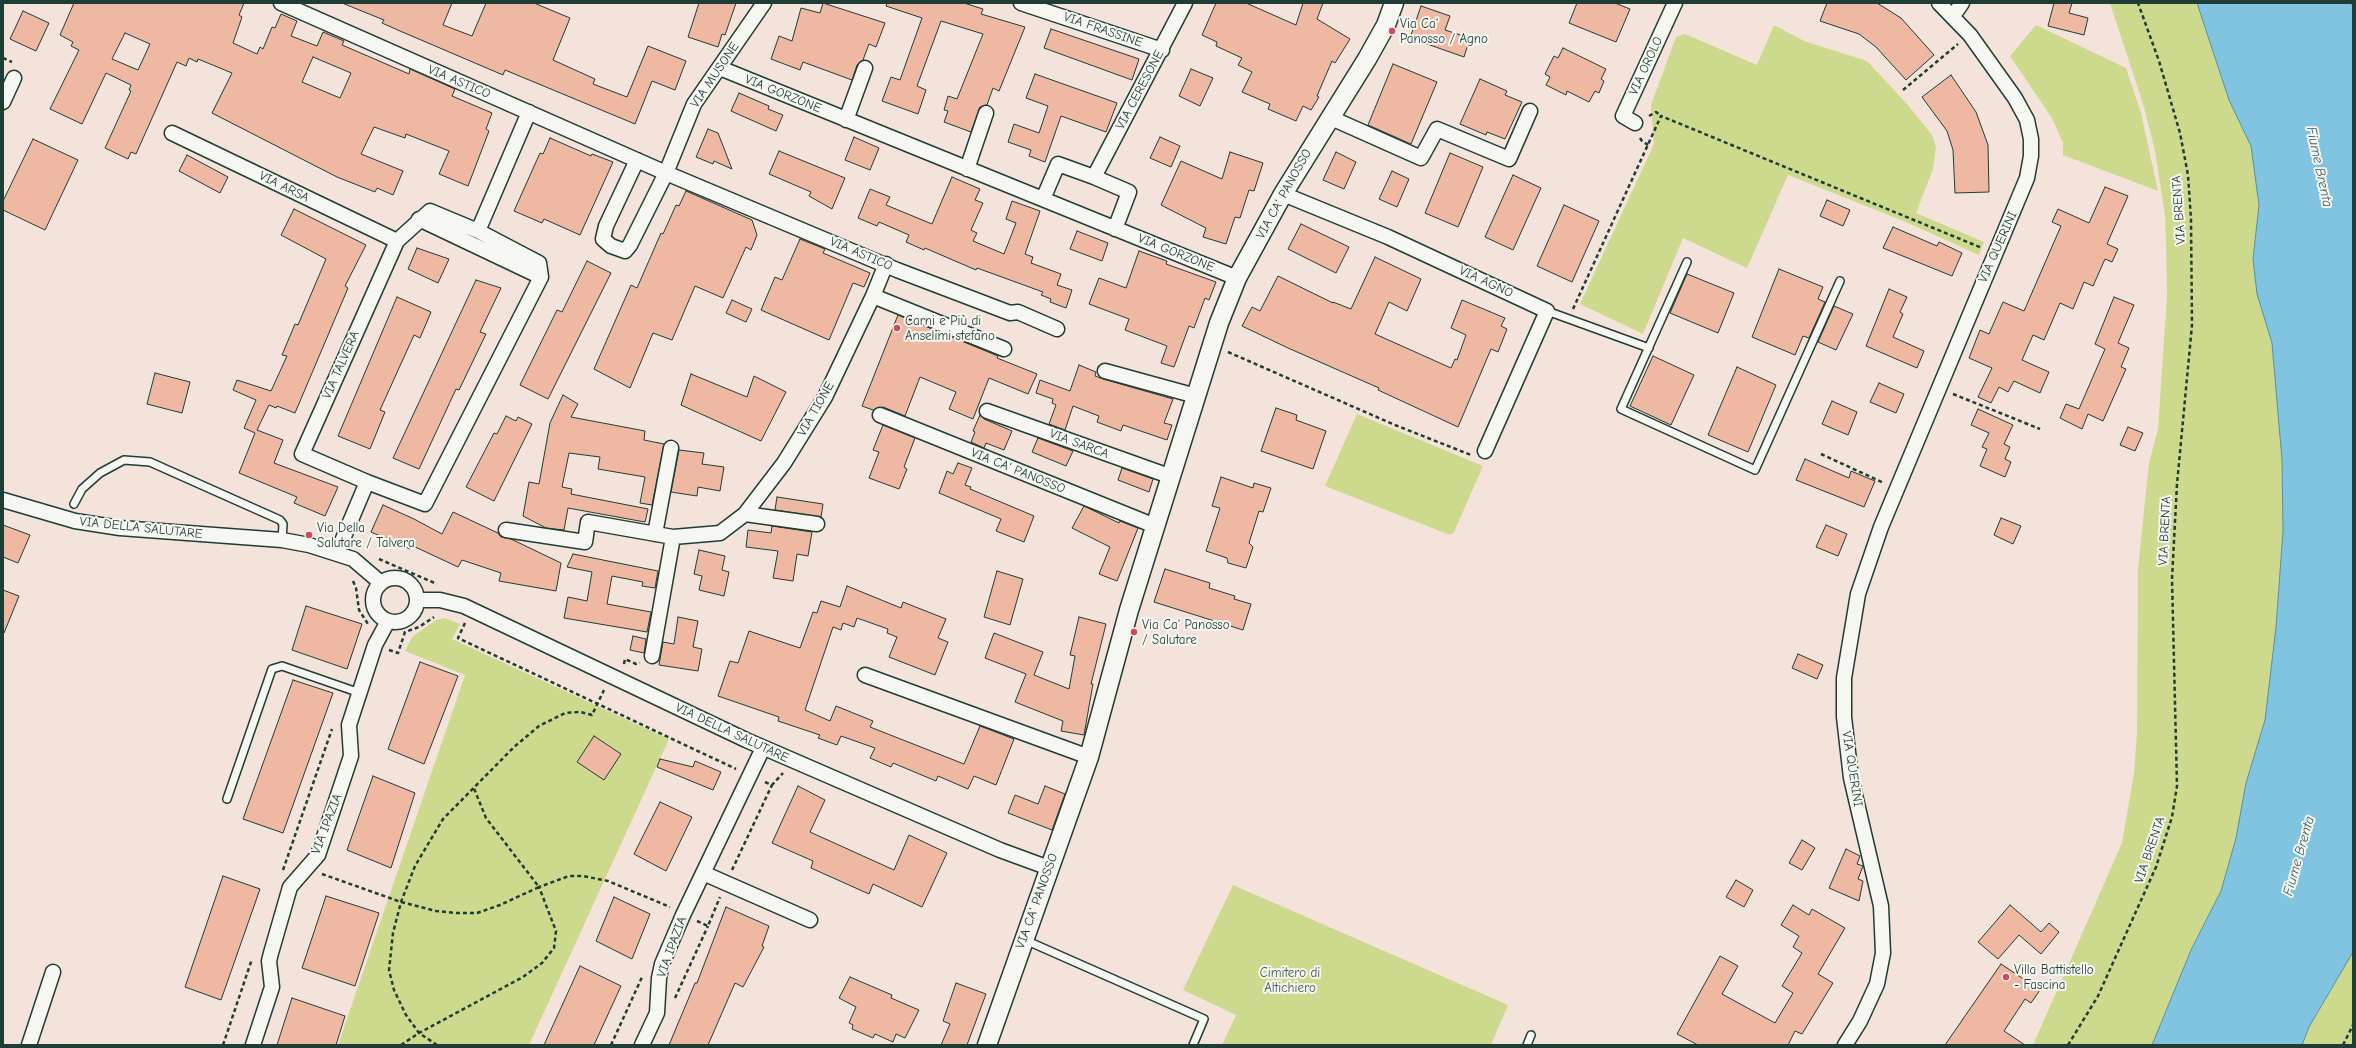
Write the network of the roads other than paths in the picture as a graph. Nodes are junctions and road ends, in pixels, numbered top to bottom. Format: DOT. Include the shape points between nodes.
graph roads {
  1 [pos="281,3"];
  2 [pos="764,3"];
  3 [pos="1021,3"];
  4 [pos="1185,3"];
  5 [pos="1394,3"];
  6 [pos="1675,3"];
  7 [pos="1939,3"];
  8 [pos="1962,3"];
  9 [pos="1953,16"];
  10 [pos="1162,50"];
  11 [pos="720,68"];
  12 [pos="865,68"];
  13 [pos="14,78"];
  14 [pos="3,102"];
  15 [pos="1530,111"];
  16 [pos="529,112"];
  17 [pos="986,113"];
  18 [pos="1329,117"];
  19 [pos="846,120"];
  20 [pos="1635,123"];
  21 [pos="172,133"];
  22 [pos="637,160"];
  23 [pos="966,169"];
  24 [pos="666,173"];
  25 [pos="1094,177"];
  26 [pos="1283,194"];
  27 [pos="1043,199"];
  28 [pos="419,219"];
  29 [pos="1115,229"];
  30 [pos="478,231"];
  31 [pos="397,241"];
  32 [pos="1687,262"];
  33 [pos="886,264"];
  34 [pos="541,278"];
  35 [pos="1237,278"];
  36 [pos="1840,281"];
  37 [pos="873,296"];
  38 [pos="1547,311"];
  39 [pos="1058,329"];
  40 [pos="1648,348"];
  41 [pos="1004,349"];
  42 [pos="1105,371"];
  43 [pos="1196,396"];
  44 [pos="987,411"];
  45 [pos="880,416"];
  46 [pos="671,448"];
  47 [pos="1485,451"];
  48 [pos="1172,477"];
  49 [pos="367,482"];
  50 [pos="3,500"];
  51 [pos="74,504"];
  52 [pos="745,514"];
  53 [pos="817,524"];
  54 [pos="1155,526"];
  55 [pos="506,530"];
  56 [pos="655,534"];
  57 [pos="673,537"];
  58 [pos="282,540"];
  59 [pos="337,553"];
  60 [pos="381,583"];
  61 [pos="417,600"];
  62 [pos="388,621"];
  63 [pos="652,656"];
  64 [pos="865,675"];
  65 [pos="360,693"];
  66 [pos="763,748"];
  67 [pos="1089,757"];
  68 [pos="227,798"];
  69 [pos="1049,868"];
  70 [pos="703,874"];
  71 [pos="810,920"];
  72 [pos="1023,939"];
  73 [pos="53,972"];
  74 [pos="1531,1035"];
  75 [pos="28,1045"];
  76 [pos="253,1045"];
  77 [pos="642,1045"];
  78 [pos="987,1045"];
  79 [pos="1193,1045"];
  80 [pos="1527,1045"];
  81 [pos="1845,1045"];
  1 -- 16 [label="street, VIA ASTICO"];
  2 -- 11 [label="street, VIA MUSONE"];
  3 -- 10 [label="street, VIA FRASSINE"];
  4 -- 10 [label="street, VIA CERESONE"];
  5 -- 18 [label="street, VIA CA' PANOSSO" via="1386,25 1367,59"];
  6 -- 20 [label="street, VIA OROLO" via="1623,116"];
  7 -- 9 [label="street, VIA QUERINI"];
  8 -- 9 [label="street"];
  9 -- 81 [label="street, VIA QUERINI" via="1970,35 2015,98 2027,120 2031,156 2027,178 1937,388 1881,527 1858,594 1844,678 1844,717 1856,802 1875,874 1884,931 1884,953 1877,984"];
  10 -- 25 [label="street, VIA CERESONE"];
  11 -- 19 [label="street, VIA GORZONE"];
  11 -- 24 [label="street, VIA MUSONE" via="694,104"];
  12 -- 19 [label="street"];
  13 -- 14 [label="street"];
  15 -- 18 [label="street" via="1510,159 1437,129 1421,158"];
  16 -- 22 [label="street, VIA ASTICO"];
  16 -- 30 [label="street"];
  17 -- 23 [label="street"];
  18 -- 26 [label="street, VIA CA' PANOSSO"];
  19 -- 23 [label="street, VIA GORZONE"];
  21 -- 31 [label="street, VIA ARSA"];
  22 -- 24 [label="street, VIA ASTICO"];
  22 -- 24 [label="street" via="606,226 603,239 611,246 625,251 630,245"];
  23 -- 27 [label="street, VIA GORZONE"];
  24 -- 33 [label="street, VIA ASTICO"];
  25 -- 27 [label="street" via="1058,164"];
  25 -- 29 [label="street" via="1129,192"];
  26 -- 35 [label="street, VIA CA' PANOSSO"];
  26 -- 38 [label="street, VIA AGNO" via="1388,237"];
  27 -- 29 [label="street, VIA GORZONE"];
  28 -- 30 [label="street, VIA TALVERA" via="430,211"];
  28 -- 31 [label="street, VIA TALVERA"];
  28 -- 34 [label="street"];
  29 -- 35 [label="street, VIA GORZONE"];
  30 -- 34 [label="street, VIA TALVERA" via="539,263"];
  31 -- 49 [label="street, VIA TALVERA" via="302,454"];
  32 -- 40 [label="lane"];
  33 -- 37 [label="street, VIA TIONE"];
  33 -- 39 [label="street, VIA ASTICO" via="1010,313 1018,312"];
  34 -- 49 [label="street, VIA TALVERA" via="425,504"];
  35 -- 43 [label="street, VIA CA' PANOSSO" via="1211,345"];
  36 -- 40 [label="lane" via="1755,470 1621,409"];
  37 -- 41 [label="street"];
  37 -- 52 [label="street, VIA TIONE" via="825,397 784,463"];
  38 -- 40 [label="lane"];
  38 -- 47 [label="street"];
  42 -- 43 [label="street"];
  43 -- 48 [label="street, VIA CA' PANOSSO"];
  44 -- 48 [label="street, VIA SARCA"];
  45 -- 54 [label="street, VIA CA' PANOSSO"];
  46 -- 56 [label="street"];
  48 -- 54 [label="street, VIA CA' PANOSSO"];
  49 -- 59 [label="street"];
  50 -- 58 [label="street, VIA DELLA SALUTARE" via="68,519 120,528"];
  51 -- 58 [label="lane, VIA DELLA SALUTARE" via="82,489 100,473 124,460 150,462 280,520 283,524"];
  52 -- 53 [label="street"];
  52 -- 57 [label="street, VIA TIONE" via="720,533"];
  54 -- 67 [label="street, VIA CA' PANOSSO"];
  55 -- 56 [label="street, VIA TIONE" via="585,542 588,522"];
  56 -- 57 [label="street, VIA TIONE"];
  57 -- 63 [label="street"];
  58 -- 59 [label="street, VIA DELLA SALUTARE"];
  59 -- 60 [label="street, VIA DELLA SALUTARE" via="360,564"];
  60 -- 61 [label="street" via="386,579 401,579 412,586"];
  60 -- 62 [label="street" via="375,589 373,604 376,612"];
  61 -- 62 [label="street" via="413,613 408,618 395,622"];
  61 -- 66 [label="street, VIA DELLA SALUTARE" via="440,600 464,606"];
  62 -- 65 [label="street, VIA IPAZIA" via="375,645"];
  64 -- 67 [label="street"];
  65 -- 68 [label="lane" via="282,666 272,669"];
  65 -- 76 [label="street, VIA IPAZIA" via="349,725 351,756 318,855 290,887 269,961 272,987"];
  66 -- 69 [label="street, VIA DELLA SALUTARE" via="1000,850"];
  66 -- 70 [label="street, VIA IPAZIA"];
  67 -- 69 [label="street, VIA CA' PANOSSO"];
  69 -- 72 [label="street, VIA CA' PANOSSO"];
  70 -- 71 [label="street"];
  70 -- 77 [label="street, VIA IPAZIA" via="662,964 657,1013"];
  72 -- 78 [label="street, VIA CA' PANOSSO"];
  72 -- 79 [label="lane" via="1204,1019"];
  73 -- 75 [label="street"];
  74 -- 80 [label="lane"];
}
